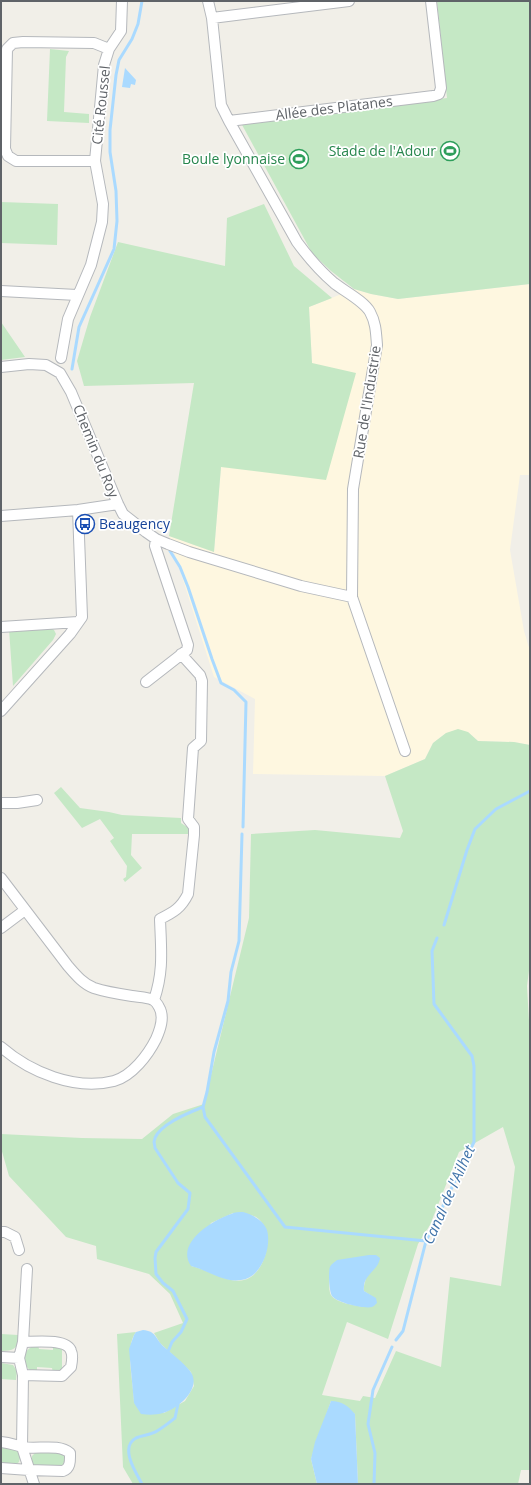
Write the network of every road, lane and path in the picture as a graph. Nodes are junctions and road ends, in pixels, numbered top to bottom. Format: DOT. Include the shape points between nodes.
graph roads {
  1 [pos="122,1"];
  2 [pos="208,1"];
  3 [pos="349,1"];
  4 [pos="431,1"];
  5 [pos="212,18"];
  6 [pos="109,49"];
  7 [pos="229,121"];
  8 [pos="95,161"];
  9 [pos="1,291"];
  10 [pos="78,295"];
  11 [pos="61,358"];
  12 [pos="1,367"];
  13 [pos="118,504"];
  14 [pos="78,510"];
  15 [pos="1,516"];
  16 [pos="156,539"];
  17 [pos="352,597"];
  18 [pos="78,622"];
  19 [pos="1,627"];
  20 [pos="182,654"];
  21 [pos="146,682"];
  22 [pos="1,711"];
  23 [pos="404,751"];
  24 [pos="37,800"];
  25 [pos="1,803"];
  26 [pos="1,878"];
  27 [pos="25,910"];
  28 [pos="1,928"];
  29 [pos="154,1000"];
  30 [pos="1,1047"];
  31 [pos="1,1232"];
  32 [pos="19,1250"];
  33 [pos="27,1269"];
  34 [pos="23,1342"];
  35 [pos="1,1357"];
  36 [pos="19,1358"];
  37 [pos="22,1375"];
  38 [pos="1,1442"];
  39 [pos="22,1447"];
  40 [pos="1,1468"];
  41 [pos="29,1470"];
  42 [pos="34,1484"];
  1 -- 6 [label="street, Cité Roussel" via="121,31"];
  2 -- 5 [label="street, Rue de l'Industrie"];
  3 -- 5 [label="street"];
  4 -- 7 [label="street, Allée des Platanes" via="441,88 439,94"];
  5 -- 7 [label="street, Rue de l'Industrie" via="221,105"];
  6 -- 8 [label="street, Cité Roussel" via="104,65"];
  6 -- 8 [label="street, Cité Roussel" via="94,43 23,42 13,43 7,49 5,149 8,156 16,160"];
  7 -- 17 [label="street, Rue de l'Industrie" via="309,259 369,311 376,326 377,345 353,489"];
  8 -- 10 [label="street, Cité Roussel" via="103,204 102,222 91,265"];
  9 -- 10 [label="street"];
  10 -- 11 [label="street, Cité Roussel" via="68,319"];
  12 -- 13 [label="street, Chemin du Roy" via="46,365 60,373 71,392"];
  13 -- 14 [label="street"];
  13 -- 16 [label="street, Chemin du Roy" via="123,514"];
  14 -- 15 [label="street"];
  14 -- 18 [label="street" via="82,617"];
  16 -- 17 [label="street, Chemin du Roy" via="189,552 293,584"];
  16 -- 20 [label="street" via="155,546 188,640 187,650"];
  17 -- 23 [label="street, Rue de l'Industrie"];
  18 -- 19 [label="street"];
  18 -- 22 [label="street"];
  20 -- 21 [label="street"];
  20 -- 29 [label="street" via="202,681 201,741 193,748 188,819 194,827 194,835 188,894 176,911 160,919 162,968"];
  24 -- 25 [label="street"];
  26 -- 27 [label="street"];
  27 -- 28 [label="street"];
  27 -- 29 [label="street" via="68,966 92,988"];
  29 -- 30 [label="street" via="160,1008 162,1018 151,1049 136,1068 115,1080 96,1084 78,1083 52,1076 29,1067"];
  31 -- 32 [label="street" via="15,1237"];
  33 -- 34 [label="street"];
  34 -- 36 [label="street"];
  34 -- 37 [label="street" via="58,1342 68,1345 72,1359 71,1367 62,1376"];
  35 -- 36 [label="street"];
  36 -- 37 [label="street"];
  37 -- 39 [label="street"];
  38 -- 39 [label="street"];
  39 -- 41 [label="street"];
  39 -- 41 [label="street" via="62,1448 70,1453 70,1465 67,1470"];
  40 -- 41 [label="street"];
  41 -- 42 [label="street"];
}
